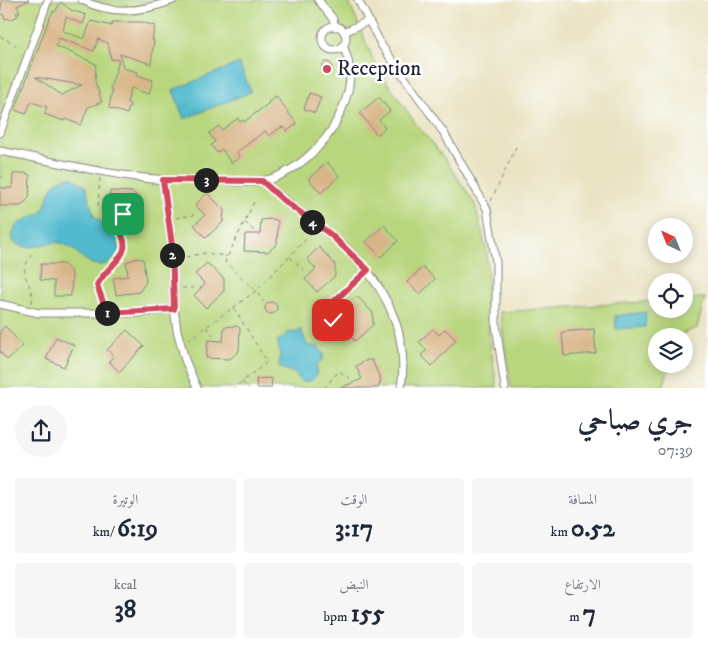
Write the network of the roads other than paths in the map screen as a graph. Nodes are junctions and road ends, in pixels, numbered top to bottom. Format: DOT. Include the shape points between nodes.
graph roads {
  1 [pos="48,0"];
  2 [pos="82,0"];
  3 [pos="173,0"];
  4 [pos="318,0"];
  5 [pos="358,0"];
  6 [pos="368,21"];
  7 [pos="336,27"];
  8 [pos="344,32"];
  9 [pos="343,46"];
  10 [pos="0,133"];
  11 [pos="0,150"];
  12 [pos="163,180"];
  13 [pos="262,181"];
  14 [pos="0,304"];
  15 [pos="174,309"];
  16 [pos="197,388"];
  17 [pos="401,388"];
  18 [pos="505,388"];
  1 -- 10 [label="street"];
  2 -- 3 [label="street" via="97,8 134,11"];
  4 -- 7 [label="street"];
  5 -- 6 [label="street"];
  6 -- 8 [label="street"];
  6 -- 18 [label="street" via="402,76 444,133 487,209 496,262 496,325"];
  7 -- 8 [label="street"];
  7 -- 9 [label="street" via="327,30 324,43 335,50"];
  8 -- 9 [label="street" via="346,41"];
  9 -- 13 [label="street" via="351,79 347,100 336,124 320,146 302,162"];
  11 -- 12 [label="street"];
  12 -- 13 [label="street"];
  12 -- 15 [label="street"];
  13 -- 17 [label="street" via="330,234 368,270 393,314 403,346"];
  14 -- 15 [label="street" via="31,311 107,313"];
  15 -- 16 [label="street" via="185,360"];
}
